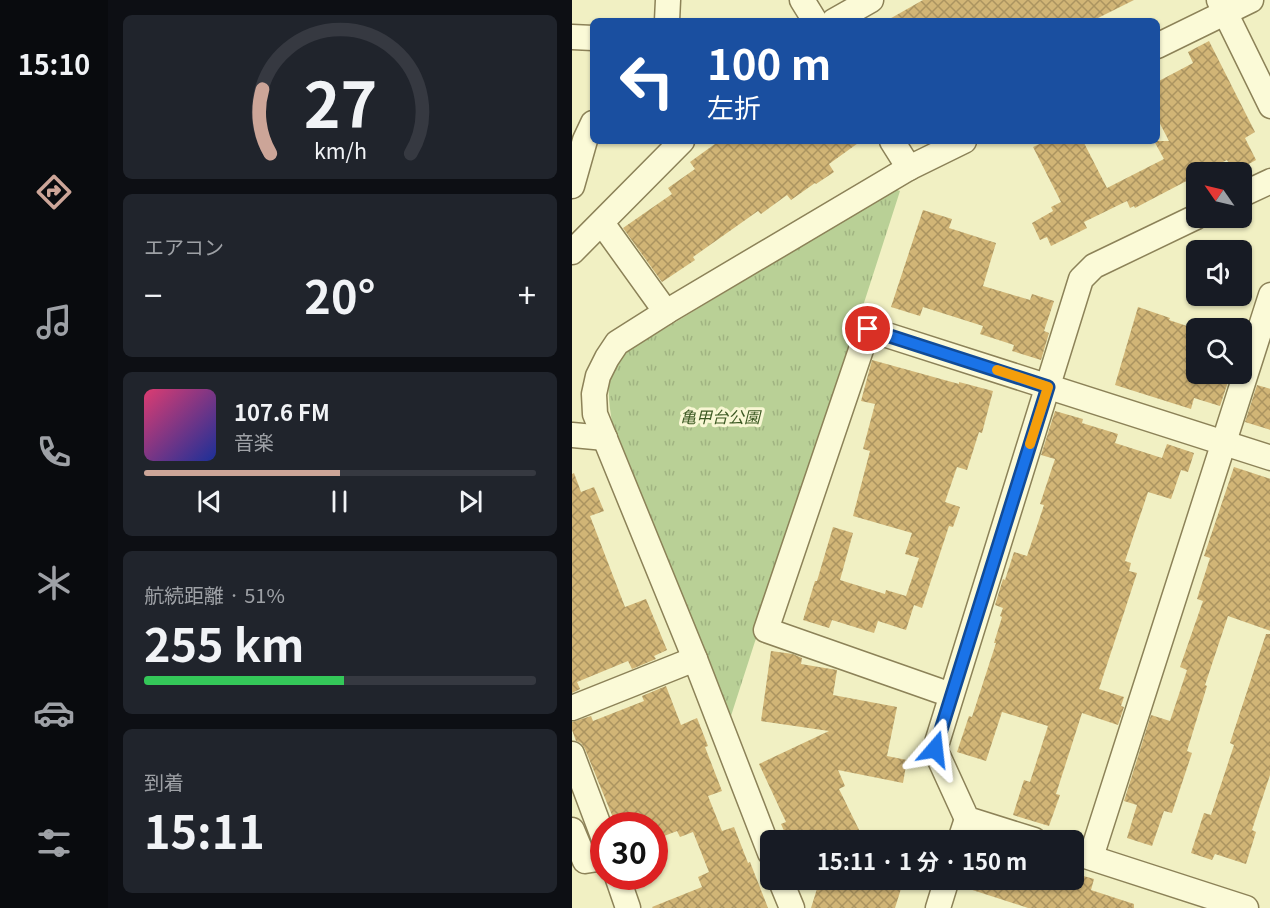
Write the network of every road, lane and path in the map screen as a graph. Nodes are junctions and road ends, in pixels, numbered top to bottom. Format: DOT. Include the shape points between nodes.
graph roads {
  1 [pos="668,0"];
  2 [pos="802,0"];
  3 [pos="871,0"];
  4 [pos="1251,0"];
  5 [pos="1222,6"];
  6 [pos="667,18"];
  7 [pos="813,18"];
  8 [pos="839,18"];
  9 [pos="572,37"];
  10 [pos="590,38"];
  11 [pos="1160,44"];
  12 [pos="1271,106"];
  13 [pos="590,129"];
  14 [pos="679,144"];
  15 [pos="894,144"];
  16 [pos="958,144"];
  17 [pos="910,168"];
  18 [pos="1271,181"];
  19 [pos="572,186"];
  20 [pos="1252,190"];
  21 [pos="1186,222"];
  22 [pos="602,223"];
  23 [pos="572,252"];
  24 [pos="1271,295"];
  25 [pos="666,312"];
  26 [pos="1048,387"];
  27 [pos="572,435"];
  28 [pos="605,438"];
  29 [pos="1223,442"];
  30 [pos="1271,458"];
  31 [pos="695,659"];
  32 [pos="951,695"];
  33 [pos="572,708"];
  34 [pos="572,754"];
  35 [pos="594,812"];
  36 [pos="572,830"];
  37 [pos="761,830"];
  38 [pos="963,830"];
  39 [pos="1084,849"];
  40 [pos="1084,856"];
  41 [pos="590,860"];
  42 [pos="622,890"];
  43 [pos="785,890"];
  44 [pos="944,890"];
  45 [pos="628,908"];
  46 [pos="792,908"];
  47 [pos="938,908"];
  48 [pos="1246,908"];
  1 -- 6 [label="street"];
  2 -- 7 [label="street"];
  3 -- 8 [label="street"];
  4 -- 5 [label="street"];
  5 -- 11 [label="street"];
  5 -- 12 [label="street"];
  9 -- 10 [label="street"];
  13 -- 19 [label="street"];
  14 -- 22 [label="street"];
  15 -- 17 [label="street"];
  16 -- 17 [label="street"];
  17 -- 25 [label="street"];
  18 -- 20 [label="street"];
  21 -- 26 [label="street" via="1094,266 1081,279"];
  22 -- 23 [label="street"];
  22 -- 25 [label="street"];
  24 -- 29 [label="street"];
  25 -- 28 [label="street" via="617,343 598,376 595,414"];
  26 -- 29 [label="street"];
  26 -- 32 [label="street"];
  26 -- 32 [label="street" via="868,329 766,630"];
  27 -- 28 [label="street"];
  28 -- 31 [label="street"];
  29 -- 30 [label="street"];
  29 -- 39 [label="street"];
  31 -- 33 [label="street"];
  31 -- 37 [label="street"];
  32 -- 38 [label="street" via="935,749"];
  34 -- 35 [label="street"];
  36 -- 41 [label="street" via="586,861"];
  40 -- 48 [label="street"];
  42 -- 45 [label="street"];
  43 -- 46 [label="street"];
  44 -- 47 [label="street"];
}
